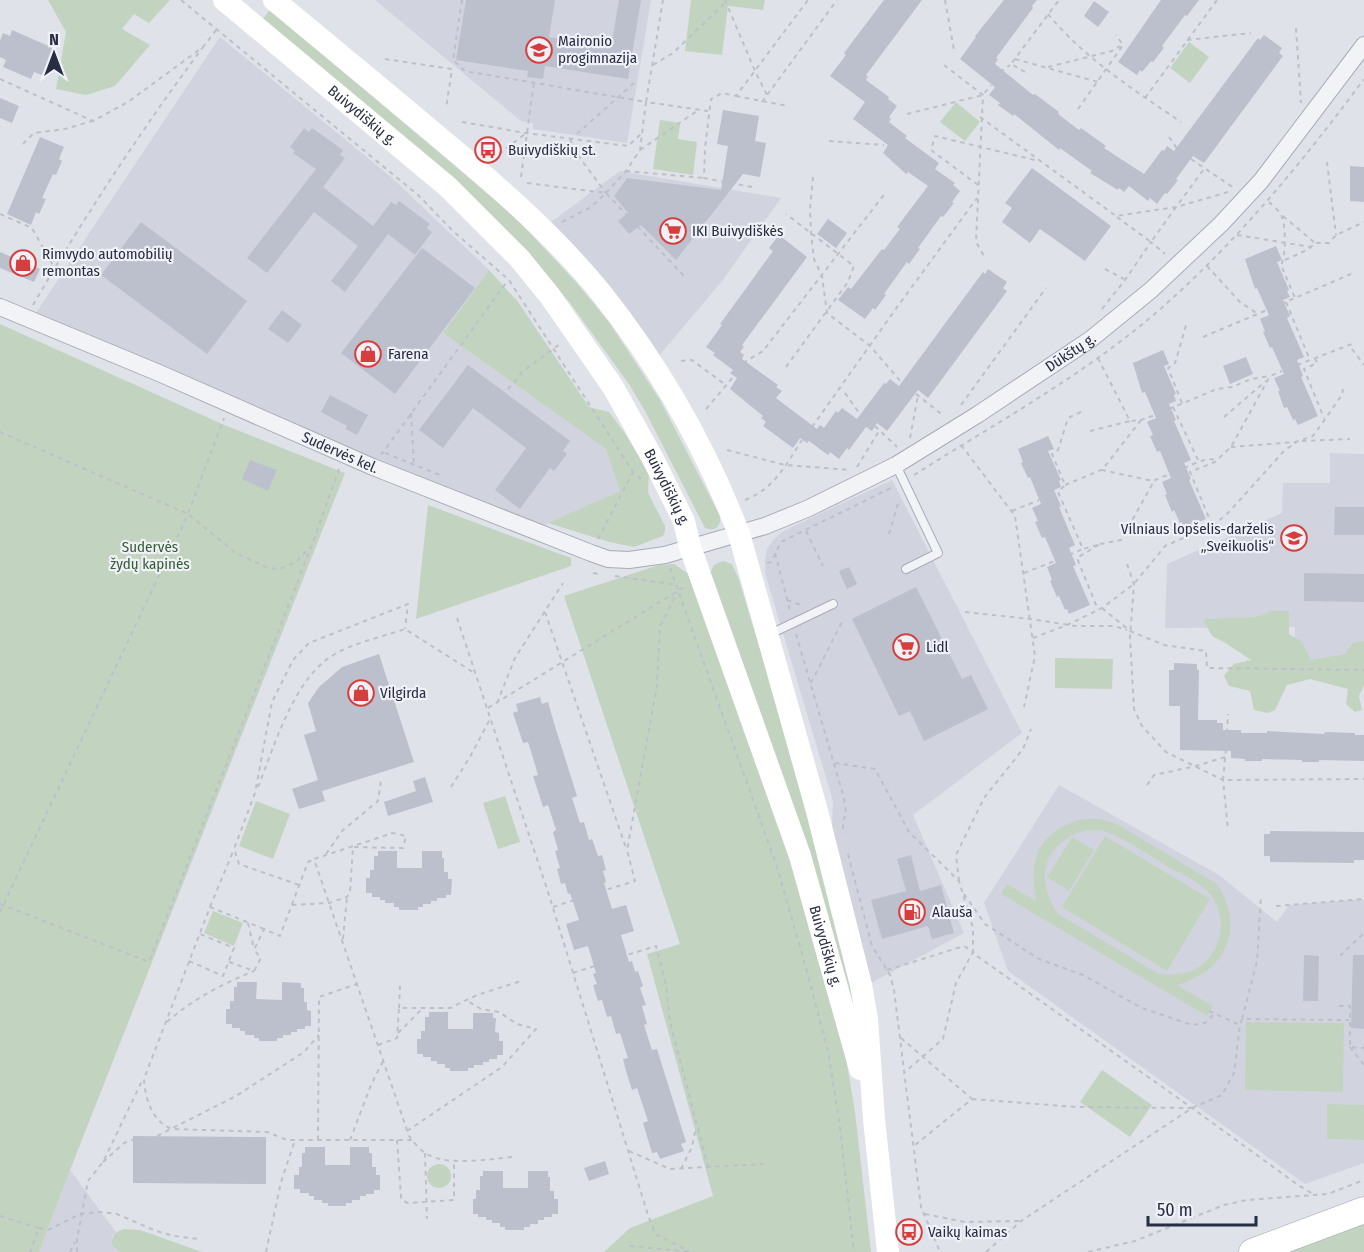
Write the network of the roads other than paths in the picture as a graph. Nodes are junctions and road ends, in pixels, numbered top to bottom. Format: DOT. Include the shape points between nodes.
graph roads {
  1 [pos="224,0"];
  2 [pos="274,0"];
  3 [pos="1364,45"];
  4 [pos="0,307"];
  5 [pos="896,465"];
  6 [pos="739,534"];
  7 [pos="690,547"];
  8 [pos="906,569"];
  9 [pos="833,604"];
  10 [pos="767,635"];
  11 [pos="874,1119"];
  12 [pos="1364,1210"];
  13 [pos="888,1252"];
  14 [pos="1252,1252"];
  1 -- 7 [label="main road, Buivydiškių g." via="448,187 520,259 613,387 684,521"];
  2 -- 6 [label="main road, Buivydiškių g." via="463,156 545,232 601,293 655,366 704,455"];
  3 -- 5 [label="street, Dūkštų g." via="1250,194 1151,290 1091,339"];
  4 -- 7 [label="street, Sudervės kel." via="344,455 608,559 665,555"];
  5 -- 6 [label="street, Dūkštų g." via="809,508"];
  5 -- 8 [label="lane" via="938,553"];
  6 -- 7 [label="street, Dūkštų g."];
  6 -- 10 [label="main road, Buivydiškių g."];
  7 -- 11 [label="main road, Buivydiškių g." via="803,866"];
  9 -- 10 [label="lane"];
  10 -- 11 [label="main road, Buivydiškių g." via="861,985"];
  11 -- 13 [label="main road, Buivydiškių g."];
  12 -- 14 [label="main road"];
}
